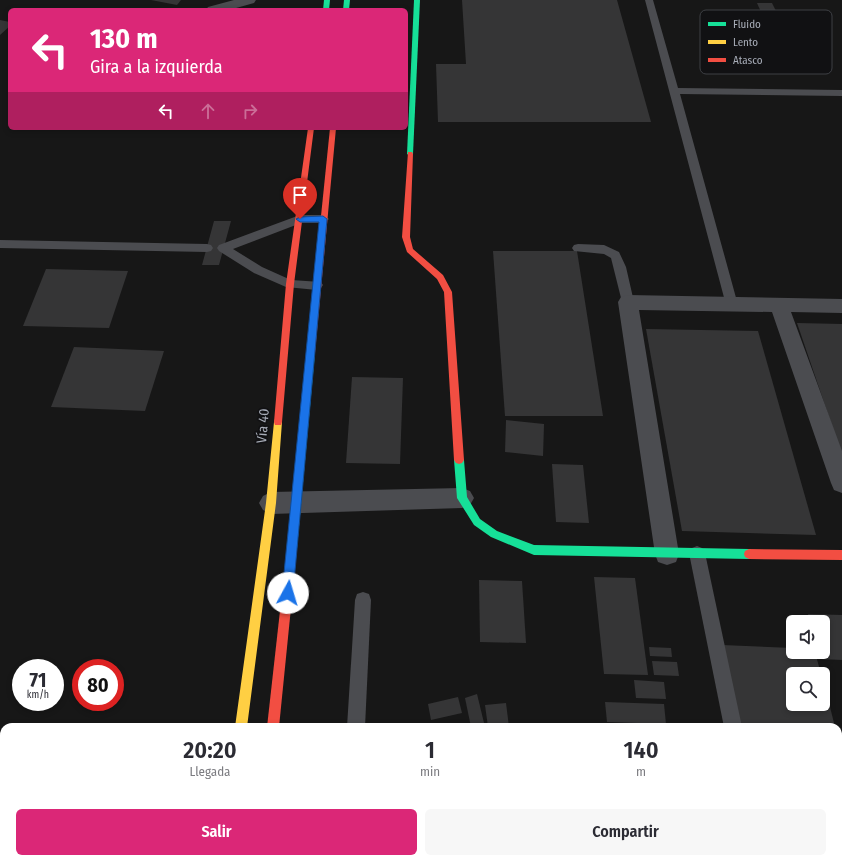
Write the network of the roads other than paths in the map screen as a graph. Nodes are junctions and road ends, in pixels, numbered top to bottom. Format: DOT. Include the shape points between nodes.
graph roads {
  1 [pos="249,0"];
  2 [pos="417,0"];
  3 [pos="649,0"];
  4 [pos="214,6"];
  5 [pos="674,91"];
  6 [pos="842,93"];
  7 [pos="311,130"];
  8 [pos="333,130"];
  9 [pos="300,219"];
  10 [pos="323,219"];
  11 [pos="0,244"];
  12 [pos="207,248"];
  13 [pos="578,248"];
  14 [pos="290,284"];
  15 [pos="317,285"];
  16 [pos="628,302"];
  17 [pos="732,305"];
  18 [pos="779,305"];
  19 [pos="842,306"];
  20 [pos="842,483"];
  21 [pos="462,498"];
  22 [pos="271,503"];
  23 [pos="297,503"];
  24 [pos="697,553"];
  25 [pos="667,554"];
  26 [pos="842,555"];
  27 [pos="364,600"];
  28 [pos="242,723"];
  29 [pos="273,723"];
  30 [pos="356,723"];
  31 [pos="732,723"];
  1 -- 4 [label="street"];
  2 -- 21 [label="main road" via="406,237 410,250 440,277 448,292"];
  3 -- 5 [label="lane"];
  5 -- 6 [label="lane"];
  5 -- 17 [label="lane"];
  7 -- 9 [label="main road, Vía 40"];
  8 -- 10 [label="main road"];
  9 -- 10 [label="lane"];
  9 -- 14 [label="main road, Vía 40"];
  9 -- 14 [label="lane" via="223,248 258,270"];
  10 -- 15 [label="main road"];
  11 -- 12 [label="lane"];
  13 -- 16 [label="lane" via="608,250 614,253"];
  14 -- 15 [label="lane"];
  14 -- 22 [label="main road, Vía 40"];
  15 -- 23 [label="main road"];
  16 -- 17 [label="street"];
  16 -- 25 [label="street"];
  17 -- 18 [label="street"];
  18 -- 19 [label="street"];
  18 -- 20 [label="street"];
  21 -- 23 [label="street"];
  21 -- 25 [label="main road" via="477,522 494,534 534,550"];
  22 -- 23 [label="street"];
  22 -- 28 [label="main road, Vía 40"];
  23 -- 29 [label="main road"];
  24 -- 25 [label="main road"];
  24 -- 26 [label="main road"];
  24 -- 31 [label="lane"];
  27 -- 30 [label="lane"];
}
